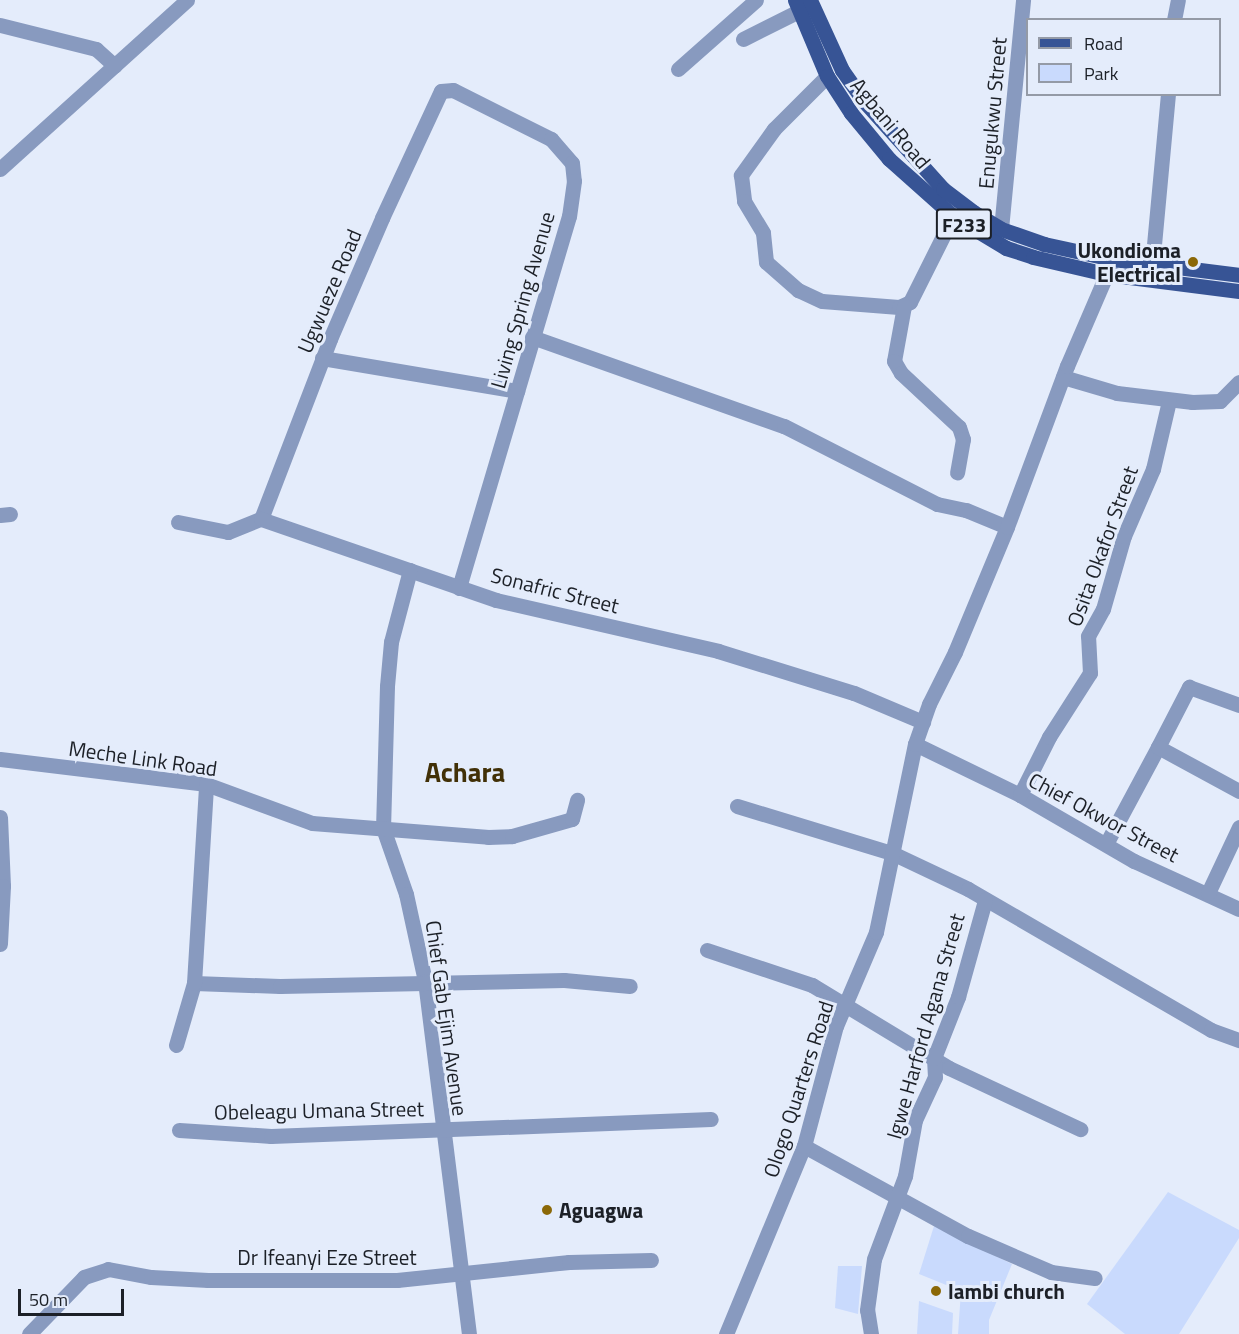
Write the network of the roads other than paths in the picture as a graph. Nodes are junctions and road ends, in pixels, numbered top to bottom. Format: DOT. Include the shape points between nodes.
graph roads {
  1 [pos="187,0"];
  2 [pos="756,0"];
  3 [pos="810,0"];
  4 [pos="1023,0"];
  5 [pos="1178,0"];
  6 [pos="797,5"];
  7 [pos="1174,18"];
  8 [pos="0,25"];
  9 [pos="743,39"];
  10 [pos="115,66"];
  11 [pos="678,69"];
  12 [pos="827,76"];
  13 [pos="448,89"];
  14 [pos="1168,96"];
  15 [pos="0,169"];
  16 [pos="953,216"];
  17 [pos="1001,229"];
  18 [pos="1113,259"];
  19 [pos="1152,264"];
  20 [pos="1106,274"];
  21 [pos="1239,275"];
  22 [pos="1150,280"];
  23 [pos="1239,291"];
  24 [pos="904,306"];
  25 [pos="532,337"];
  26 [pos="322,358"];
  27 [pos="1063,378"];
  28 [pos="1239,382"];
  29 [pos="517,391"];
  30 [pos="1169,401"];
  31 [pos="957,472"];
  32 [pos="261,519"];
  33 [pos="178,522"];
  34 [pos="1007,527"];
  35 [pos="410,570"];
  36 [pos="459,588"];
  37 [pos="1239,705"];
  38 [pos="923,722"];
  39 [pos="915,744"];
  40 [pos="1158,747"];
  41 [pos="0,759"];
  42 [pos="206,784"];
  43 [pos="1239,790"];
  44 [pos="1020,795"];
  45 [pos="577,800"];
  46 [pos="737,806"];
  47 [pos="0,817"];
  48 [pos="1239,827"];
  49 [pos="383,828"];
  50 [pos="1106,844"];
  51 [pos="892,852"];
  52 [pos="1208,893"];
  53 [pos="985,900"];
  54 [pos="1239,909"];
  55 [pos="0,944"];
  56 [pos="707,950"];
  57 [pos="425,981"];
  58 [pos="194,983"];
  59 [pos="630,986"];
  60 [pos="845,1004"];
  61 [pos="1239,1040"];
  62 [pos="176,1045"];
  63 [pos="934,1058"];
  64 [pos="711,1119"];
  65 [pos="442,1129"];
  66 [pos="1080,1129"];
  67 [pos="179,1131"];
  68 [pos="804,1146"];
  69 [pos="897,1199"];
  70 [pos="651,1260"];
  71 [pos="461,1274"];
  72 [pos="1095,1278"];
  73 [pos="866,1331"];
  74 [pos="29,1334"];
  75 [pos="469,1334"];
  76 [pos="726,1334"];
  1 -- 10 [label="street"];
  2 -- 11 [label="street"];
  3 -- 17 [label="main road, Agbani Road / F233" via="842,70 880,122 943,189"];
  4 -- 17 [label="street, Enugukwu Street"];
  5 -- 7 [label="street"];
  6 -- 9 [label="street"];
  6 -- 12 [label="main road, Agbani Road / F233"];
  8 -- 10 [label="street" via="96,49"];
  10 -- 15 [label="street"];
  12 -- 16 [label="main road, Agbani Road / F233" via="889,159"];
  12 -- 24 [label="street" via="774,129 741,175 744,201 764,233 766,262 786,282 822,301"];
  13 -- 25 [label="street, Living Spring Avenue" via="551,139 572,163 574,192 569,216"];
  13 -- 26 [label="street, Ugwueze Road" via="441,91"];
  14 -- 19 [label="street"];
  16 -- 20 [label="main road, Agbani Road / F233" via="1006,248"];
  16 -- 24 [label="street" via="910,302"];
  17 -- 18 [label="main road, Agbani Road / F233" via="1044,244"];
  18 -- 19 [label="main road, Agbani Road / F233"];
  18 -- 20 [label="street, Ologo Quarters Road"];
  19 -- 21 [label="main road, Agbani Road / F233"];
  19 -- 22 [label="street"];
  20 -- 22 [label="main road, Agbani Road / F233"];
  20 -- 27 [label="street, Ologo Quarters Road"];
  22 -- 23 [label="main road, Agbani Road / F233"];
  24 -- 31 [label="street" via="894,362 959,427 962,447"];
  25 -- 29 [label="street, Living Spring Avenue"];
  25 -- 34 [label="street" via="784,426 937,504 966,510"];
  26 -- 29 [label="street"];
  26 -- 32 [label="street, Ugwueze Road"];
  27 -- 30 [label="street" via="1099,389"];
  27 -- 34 [label="street, Ologo Quarters Road"];
  28 -- 30 [label="street" via="1220,401"];
  29 -- 36 [label="street, Living Spring Avenue"];
  30 -- 44 [label="street, Osita Okafor Street" via="1153,469 1124,536 1103,609 1088,636 1090,673 1049,737"];
  32 -- 33 [label="street" via="228,532"];
  32 -- 35 [label="street, Sonafric Street"];
  34 -- 38 [label="street, Ologo Quarters Road"];
  35 -- 36 [label="street, Sonafric Street"];
  35 -- 49 [label="street, Chief Gab Ejim Avenue" via="388,675"];
  36 -- 38 [label="street, Sonafric Street" via="718,651 854,693"];
  37 -- 40 [label="street" via="1189,687"];
  38 -- 39 [label="street, Ologo Quarters Road"];
  39 -- 44 [label="street, Chief Okwor Street"];
  39 -- 51 [label="street, Ologo Quarters Road"];
  40 -- 43 [label="street"];
  40 -- 50 [label="street"];
  41 -- 42 [label="street, Meche Link Road"];
  42 -- 49 [label="street, Meche Link Road" via="312,823"];
  42 -- 58 [label="street"];
  44 -- 50 [label="street, Chief Okwor Street"];
  45 -- 49 [label="street, Meche Link Road" via="572,819 512,836"];
  46 -- 51 [label="street"];
  47 -- 55 [label="street"];
  48 -- 52 [label="street"];
  49 -- 57 [label="street, Chief Gab Ejim Avenue" via="406,894"];
  50 -- 52 [label="street, Chief Okwor Street" via="1134,861"];
  51 -- 53 [label="street"];
  51 -- 60 [label="street, Ologo Quarters Road" via="893,864 876,932"];
  52 -- 54 [label="street, Chief Okwor Street"];
  53 -- 61 [label="street" via="1211,1030"];
  53 -- 63 [label="street, Igwe Harford Agana Street" via="958,997"];
  56 -- 60 [label="street" via="795,978"];
  57 -- 58 [label="street" via="280,986"];
  57 -- 59 [label="street" via="564,980"];
  57 -- 65 [label="street, Chief Gab Ejim Avenue"];
  58 -- 62 [label="street"];
  60 -- 63 [label="street"];
  60 -- 68 [label="street, Ologo Quarters Road" via="821,1075"];
  63 -- 66 [label="street" via="992,1090"];
  63 -- 69 [label="street, Igwe Harford Agana Street" via="935,1077 915,1120"];
  64 -- 65 [label="street, Obeleagu Umana Street"];
  65 -- 67 [label="street, Obeleagu Umana Street" via="271,1136"];
  65 -- 71 [label="street, Chief Gab Ejim Avenue"];
  68 -- 69 [label="street"];
  68 -- 76 [label="street, Ologo Quarters Road"];
  69 -- 72 [label="street" via="1050,1272"];
  69 -- 73 [label="street, Igwe Harford Agana Street" via="874,1259"];
  70 -- 71 [label="street, Dr Ifeanyi Eze Street" via="569,1262"];
  71 -- 74 [label="street, Dr Ifeanyi Eze Street" via="397,1280 208,1280 151,1277 108,1269 75,1285"];
  71 -- 75 [label="street, Chief Gab Ejim Avenue"];
}
